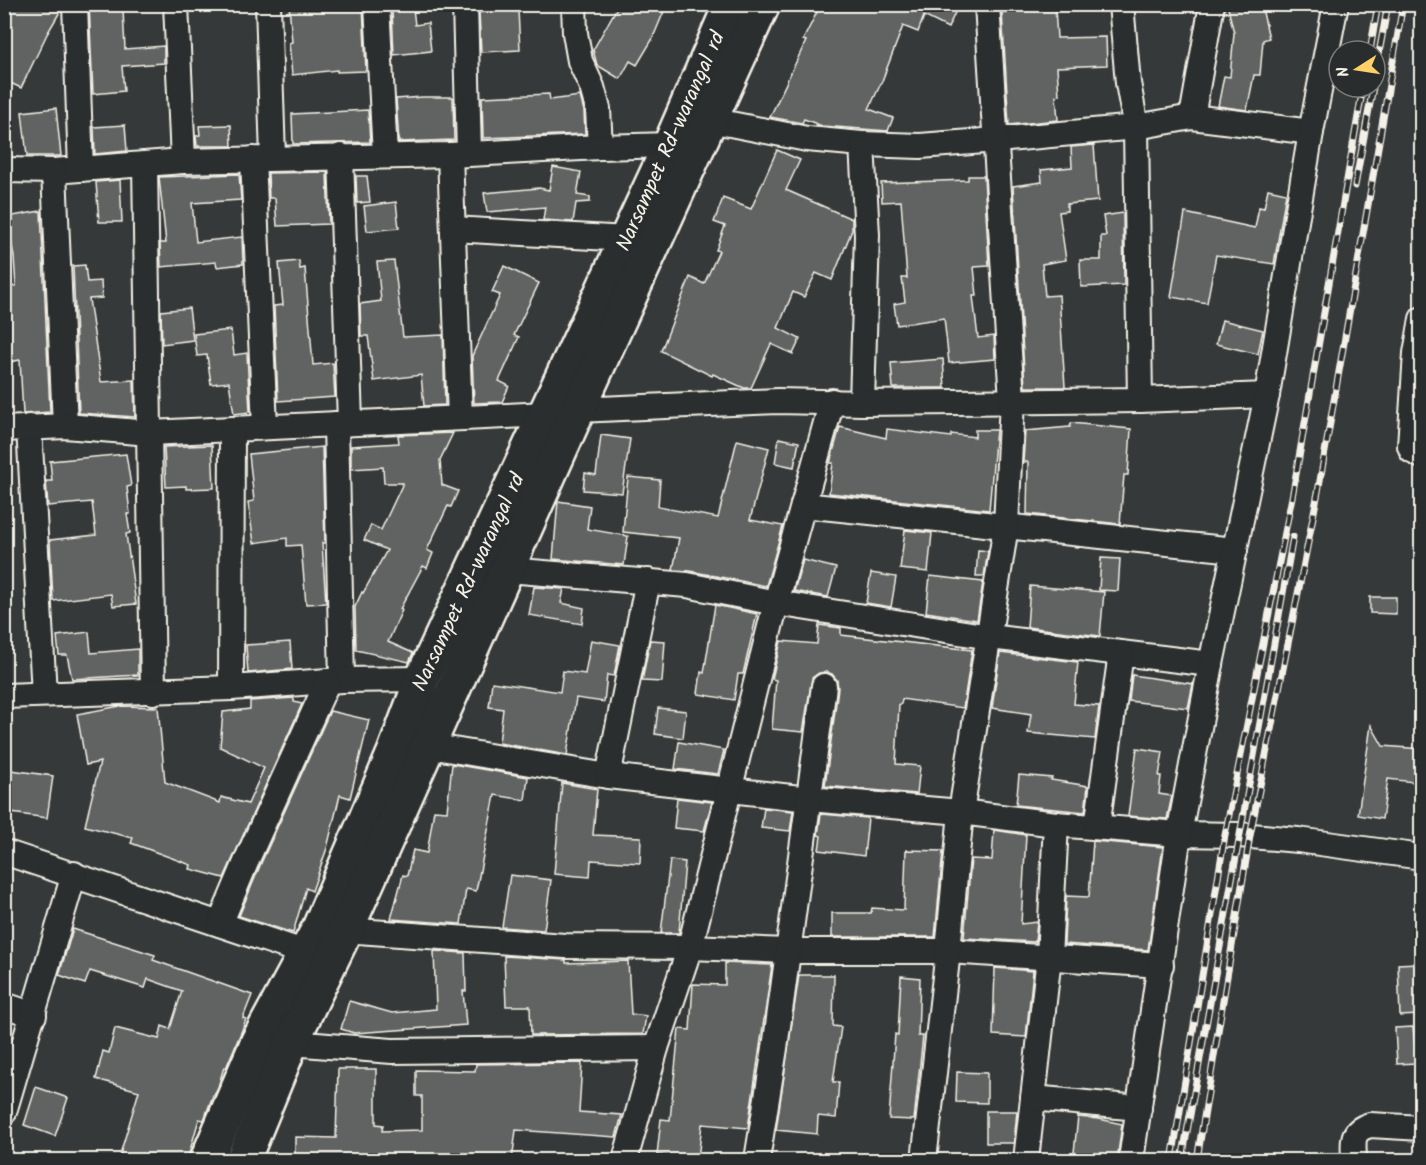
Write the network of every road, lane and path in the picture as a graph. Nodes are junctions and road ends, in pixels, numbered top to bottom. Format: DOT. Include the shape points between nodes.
graph roads {
  1 [pos="75,4"];
  2 [pos="176,4"];
  3 [pos="268,4"];
  4 [pos="377,4"];
  5 [pos="465,4"];
  6 [pos="574,4"];
  7 [pos="731,4"];
  8 [pos="763,4"];
  9 [pos="987,4"];
  10 [pos="1121,4"];
  11 [pos="1212,4"];
  12 [pos="1336,4"];
  13 [pos="1192,117"];
  14 [pos="710,120"];
  15 [pos="1136,127"];
  16 [pos="1311,132"];
  17 [pos="997,141"];
  18 [pos="862,144"];
  19 [pos="600,147"];
  20 [pos="682,150"];
  21 [pos="459,154"];
  22 [pos="341,156"];
  23 [pos="385,156"];
  24 [pos="263,158"];
  25 [pos="183,161"];
  26 [pos="145,164"];
  27 [pos="81,169"];
  28 [pos="4,170"];
  29 [pos="54,171"];
  30 [pos="453,229"];
  31 [pos="627,239"];
  32 [pos="1422,319"];
  33 [pos="1267,395"];
  34 [pos="1012,400"];
  35 [pos="1140,400"];
  36 [pos="832,402"];
  37 [pos="862,403"];
  38 [pos="578,410"];
  39 [pos="546,414"];
  40 [pos="460,418"];
  41 [pos="343,423"];
  42 [pos="65,426"];
  43 [pos="265,427"];
  44 [pos="29,428"];
  45 [pos="4,429"];
  46 [pos="232,430"];
  47 [pos="150,433"];
  48 [pos="1422,456"];
  49 [pos="803,505"];
  50 [pos="1006,526"];
  51 [pos="1235,550"];
  52 [pos="508,570"];
  53 [pos="648,581"];
  54 [pos="776,603"];
  55 [pos="990,637"];
  56 [pos="1121,653"];
  57 [pos="1211,664"];
  58 [pos="422,680"];
  59 [pos="335,681"];
  60 [pos="824,686"];
  61 [pos="231,688"];
  62 [pos="153,692"];
  63 [pos="44,694"];
  64 [pos="4,696"];
  65 [pos="429,747"];
  66 [pos="608,777"];
  67 [pos="728,789"];
  68 [pos="809,799"];
  69 [pos="961,812"];
  70 [pos="1056,824"];
  71 [pos="1097,827"];
  72 [pos="1179,834"];
  73 [pos="4,852"];
  74 [pos="1422,857"];
  75 [pos="74,874"];
  76 [pos="220,924"];
  77 [pos="324,937"];
  78 [pos="690,947"];
  79 [pos="788,951"];
  80 [pos="948,951"];
  81 [pos="1049,957"];
  82 [pos="1161,964"];
  83 [pos="4,1005"];
  84 [pos="34,1014"];
  85 [pos="291,1043"];
  86 [pos="656,1048"];
  87 [pos="1033,1098"];
  88 [pos="1139,1108"];
  89 [pos="4,1112"];
  90 [pos="1422,1128"];
  91 [pos="207,1161"];
  92 [pos="243,1161"];
  93 [pos="625,1161"];
  94 [pos="757,1161"];
  95 [pos="924,1161"];
  96 [pos="1026,1161"];
  97 [pos="1131,1161"];
  98 [pos="1354,1161"];
  1 -- 27 [label="street"];
  2 -- 25 [label="street"];
  3 -- 24 [label="street"];
  4 -- 23 [label="street"];
  5 -- 21 [label="street"];
  6 -- 19 [label="street" via="580,61 598,109"];
  7 -- 20 [label="main road, Narsampet Rd-warangal rd"];
  8 -- 14 [label="main road, Narsampet Rd-warangal rd"];
  9 -- 17 [label="street"];
  10 -- 15 [label="street"];
  11 -- 13 [label="street"];
  12 -- 16 [label="street"];
  13 -- 15 [label="street"];
  13 -- 16 [label="street"];
  14 -- 18 [label="street" via="807,139"];
  14 -- 20 [label="main road, Narsampet Rd-warangal rd"];
  15 -- 17 [label="street"];
  15 -- 35 [label="street"];
  16 -- 33 [label="street"];
  17 -- 18 [label="street" via="920,146"];
  17 -- 34 [label="street"];
  18 -- 37 [label="street" via="867,235"];
  19 -- 20 [label="street"];
  19 -- 21 [label="street"];
  20 -- 31 [label="main road, Narsampet Rd-warangal rd"];
  20 -- 38 [label="main road, Narsampet Rd-warangal rd"];
  21 -- 23 [label="street"];
  21 -- 30 [label="street"];
  22 -- 23 [label="street"];
  22 -- 24 [label="street"];
  22 -- 41 [label="street"];
  24 -- 25 [label="street"];
  24 -- 43 [label="street"];
  25 -- 26 [label="street"];
  26 -- 27 [label="street"];
  26 -- 47 [label="street"];
  27 -- 29 [label="street"];
  28 -- 29 [label="street"];
  29 -- 42 [label="street"];
  30 -- 31 [label="street"];
  30 -- 40 [label="street"];
  31 -- 39 [label="main road, Narsampet Rd-warangal rd"];
  32 -- 48 [label="street" via="1410,446"];
  33 -- 35 [label="street"];
  33 -- 51 [label="street"];
  34 -- 35 [label="street"];
  34 -- 37 [label="street"];
  34 -- 50 [label="street"];
  36 -- 37 [label="street"];
  36 -- 38 [label="street"];
  36 -- 49 [label="street"];
  38 -- 52 [label="main road, Narsampet Rd-warangal rd"];
  39 -- 40 [label="street"];
  39 -- 58 [label="main road, Narsampet Rd-warangal rd"];
  40 -- 41 [label="street"];
  41 -- 43 [label="street"];
  41 -- 59 [label="street"];
  42 -- 44 [label="street"];
  42 -- 47 [label="street"];
  43 -- 46 [label="street"];
  44 -- 45 [label="street"];
  44 -- 63 [label="street"];
  46 -- 47 [label="street"];
  46 -- 61 [label="street"];
  47 -- 62 [label="street"];
  49 -- 50 [label="street"];
  49 -- 54 [label="street"];
  50 -- 51 [label="street"];
  50 -- 55 [label="street"];
  51 -- 57 [label="street"];
  52 -- 53 [label="street"];
  52 -- 65 [label="main road, Narsampet Rd-warangal rd"];
  53 -- 54 [label="street"];
  53 -- 66 [label="street"];
  54 -- 55 [label="street"];
  54 -- 67 [label="street"];
  55 -- 56 [label="street"];
  55 -- 69 [label="street"];
  56 -- 57 [label="street"];
  56 -- 71 [label="street"];
  57 -- 72 [label="street"];
  58 -- 59 [label="street"];
  58 -- 77 [label="main road, Narsampet Rd-warangal rd"];
  59 -- 61 [label="street"];
  59 -- 76 [label="street" via="249,855"];
  60 -- 68 [label="street"];
  61 -- 62 [label="street"];
  62 -- 63 [label="street"];
  63 -- 64 [label="street"];
  65 -- 66 [label="street"];
  65 -- 77 [label="main road, Narsampet Rd-warangal rd"];
  66 -- 67 [label="street"];
  67 -- 68 [label="street"];
  67 -- 78 [label="street"];
  68 -- 69 [label="street"];
  68 -- 79 [label="street"];
  69 -- 70 [label="street"];
  69 -- 80 [label="street"];
  70 -- 71 [label="street"];
  70 -- 81 [label="street"];
  71 -- 72 [label="street"];
  72 -- 74 [label="street" via="1298,840"];
  72 -- 82 [label="street"];
  73 -- 75 [label="street"];
  75 -- 76 [label="street"];
  75 -- 84 [label="street"];
  76 -- 77 [label="street"];
  77 -- 78 [label="street"];
  77 -- 85 [label="main road, Narsampet Rd-warangal rd"];
  77 -- 91 [label="main road, Narsampet Rd-warangal rd" via="258,1041"];
  78 -- 79 [label="street"];
  78 -- 86 [label="street"];
  79 -- 80 [label="street"];
  79 -- 94 [label="street"];
  80 -- 81 [label="street"];
  80 -- 95 [label="street"];
  81 -- 82 [label="street"];
  81 -- 87 [label="street"];
  82 -- 88 [label="street"];
  83 -- 84 [label="street"];
  84 -- 89 [label="street"];
  85 -- 86 [label="street" via="392,1051"];
  85 -- 92 [label="main road, Narsampet Rd-warangal rd"];
  86 -- 93 [label="street"];
  87 -- 88 [label="street"];
  87 -- 96 [label="street"];
  88 -- 97 [label="street"];
  90 -- 98 [label="street" via="1362,1127 1355,1133"];
}
